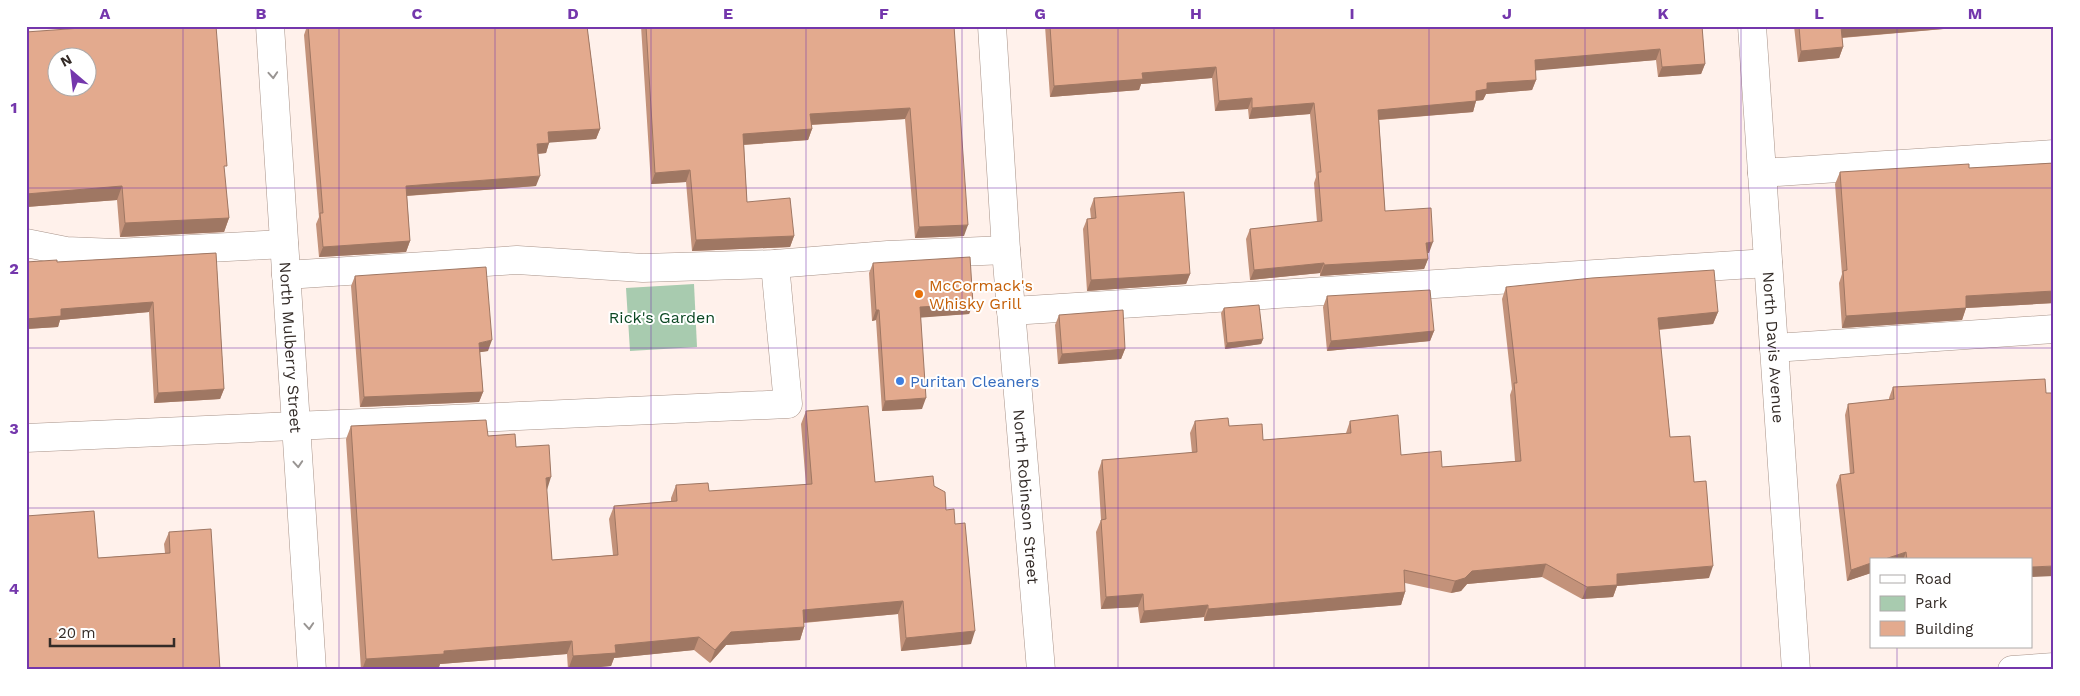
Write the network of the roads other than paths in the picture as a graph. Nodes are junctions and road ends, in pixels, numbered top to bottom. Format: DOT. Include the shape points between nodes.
graph roads {
  1 [pos="270,26"];
  2 [pos="992,26"];
  3 [pos="1752,26"];
  4 [pos="2054,154"];
  5 [pos="1762,173"];
  6 [pos="26,243"];
  7 [pos="284,244"];
  8 [pos="1006,250"];
  9 [pos="1768,263"];
  10 [pos="776,264"];
  11 [pos="286,275"];
  12 [pos="1011,311"];
  13 [pos="2054,329"];
  14 [pos="1774,348"];
  15 [pos="296,426"];
  16 [pos="26,438"];
  17 [pos="2054,667"];
  18 [pos="312,670"];
  19 [pos="1041,670"];
  20 [pos="1796,670"];
  21 [pos="2012,670"];
  1 -- 7 [label="street, North Mulberry Street, one-way"];
  2 -- 8 [label="street, North Robinson Street"];
  3 -- 5 [label="street, North Davis Avenue"];
  4 -- 5 [label="street"];
  5 -- 9 [label="street, North Davis Avenue"];
  6 -- 7 [label="street" via="66,251 116,253"];
  7 -- 11 [label="street, North Mulberry Street"];
  8 -- 10 [label="street"];
  8 -- 12 [label="street, North Robinson Street"];
  9 -- 12 [label="street"];
  9 -- 14 [label="street, North Davis Avenue"];
  10 -- 11 [label="street" via="643,268 517,260"];
  10 -- 15 [label="street" via="788,404"];
  11 -- 15 [label="street, North Mulberry Street"];
  12 -- 19 [label="street, North Robinson Street"];
  13 -- 14 [label="street"];
  14 -- 20 [label="street, North Davis Avenue"];
  15 -- 16 [label="street"];
  15 -- 18 [label="street, North Mulberry Street, one-way"];
  17 -- 21 [label="street"];
}
